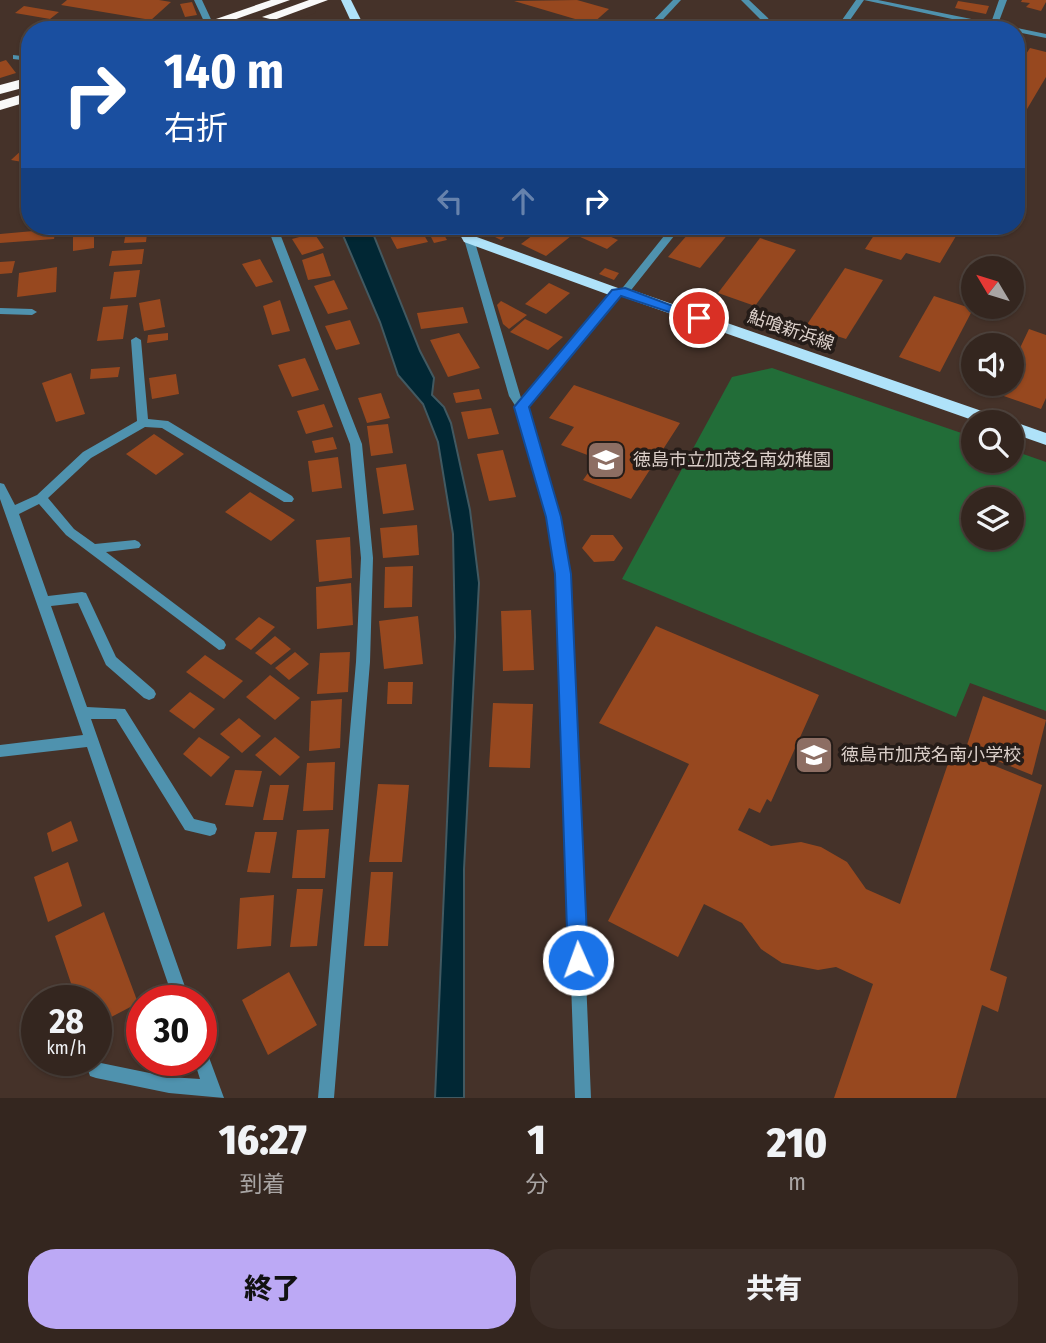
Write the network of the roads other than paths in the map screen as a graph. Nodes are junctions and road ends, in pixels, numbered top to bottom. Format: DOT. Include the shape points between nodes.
graph roads {
  1 [pos="198,0"];
  2 [pos="284,0"];
  3 [pos="321,0"];
  4 [pos="346,0"];
  5 [pos="677,0"];
  6 [pos="745,0"];
  7 [pos="860,0"];
  8 [pos="867,0"];
  9 [pos="1003,0"];
  10 [pos="251,17"];
  11 [pos="207,21"];
  12 [pos="235,21"];
  13 [pos="245,21"];
  14 [pos="356,21"];
  15 [pos="657,21"];
  16 [pos="764,21"];
  17 [pos="845,21"];
  18 [pos="978,21"];
  19 [pos="995,21"];
  20 [pos="1025,31"];
  21 [pos="1046,36"];
  22 [pos="16,57"];
  23 [pos="21,58"];
  24 [pos="21,84"];
  25 [pos="0,90"];
  26 [pos="21,99"];
  27 [pos="0,106"];
  28 [pos="275,235"];
  29 [pos="467,235"];
  30 [pos="474,235"];
  31 [pos="669,235"];
  32 [pos="621,292"];
  33 [pos="0,312"];
  34 [pos="32,312"];
  35 [pos="136,340"];
  36 [pos="521,407"];
  37 [pos="961,410"];
  38 [pos="143,423"];
  39 [pos="1024,431"];
  40 [pos="1046,439"];
  41 [pos="0,486"];
  42 [pos="41,498"];
  43 [pos="288,499"];
  44 [pos="12,512"];
  45 [pos="135,545"];
  46 [pos="92,549"];
  47 [pos="44,602"];
  48 [pos="219,645"];
  49 [pos="149,694"];
  50 [pos="82,713"];
  51 [pos="91,740"];
  52 [pos="0,751"];
  53 [pos="210,829"];
  54 [pos="175,985"];
  55 [pos="112,1073"];
  56 [pos="208,1076"];
  57 [pos="214,1093"];
  58 [pos="326,1098"];
  59 [pos="583,1098"];
  1 -- 11 [label="street"];
  2 -- 10 [label="highway"];
  3 -- 10 [label="highway"];
  4 -- 14 [label="main road"];
  5 -- 15 [label="street"];
  6 -- 16 [label="street"];
  7 -- 17 [label="street"];
  8 -- 18 [label="street"];
  9 -- 19 [label="street"];
  10 -- 12 [label="highway"];
  10 -- 13 [label="highway"];
  20 -- 21 [label="street"];
  22 -- 23 [label="street"];
  24 -- 25 [label="highway"];
  26 -- 27 [label="highway"];
  28 -- 58 [label="street" via="356,444 368,558"];
  29 -- 36 [label="street"];
  30 -- 32 [label="main road, 鮎喰新浜線"];
  31 -- 32 [label="street"];
  32 -- 36 [label="street"];
  32 -- 37 [label="main road, 鮎喰新浜線"];
  33 -- 34 [label="street"];
  35 -- 38 [label="street"];
  36 -- 59 [label="street" via="553,517 563,574"];
  38 -- 42 [label="street" via="87,455"];
  38 -- 43 [label="street" via="164,424"];
  39 -- 40 [label="main road"];
  41 -- 44 [label="street"];
  42 -- 44 [label="street"];
  42 -- 46 [label="street" via="70,532"];
  44 -- 47 [label="street"];
  45 -- 46 [label="street"];
  46 -- 48 [label="street"];
  47 -- 49 [label="street" via="82,597 111,661"];
  47 -- 50 [label="street"];
  50 -- 51 [label="street"];
  50 -- 53 [label="street" via="120,713 190,825"];
  51 -- 52 [label="street"];
  51 -- 54 [label="street"];
  55 -- 57 [label="street"];
  56 -- 57 [label="street"];
}
